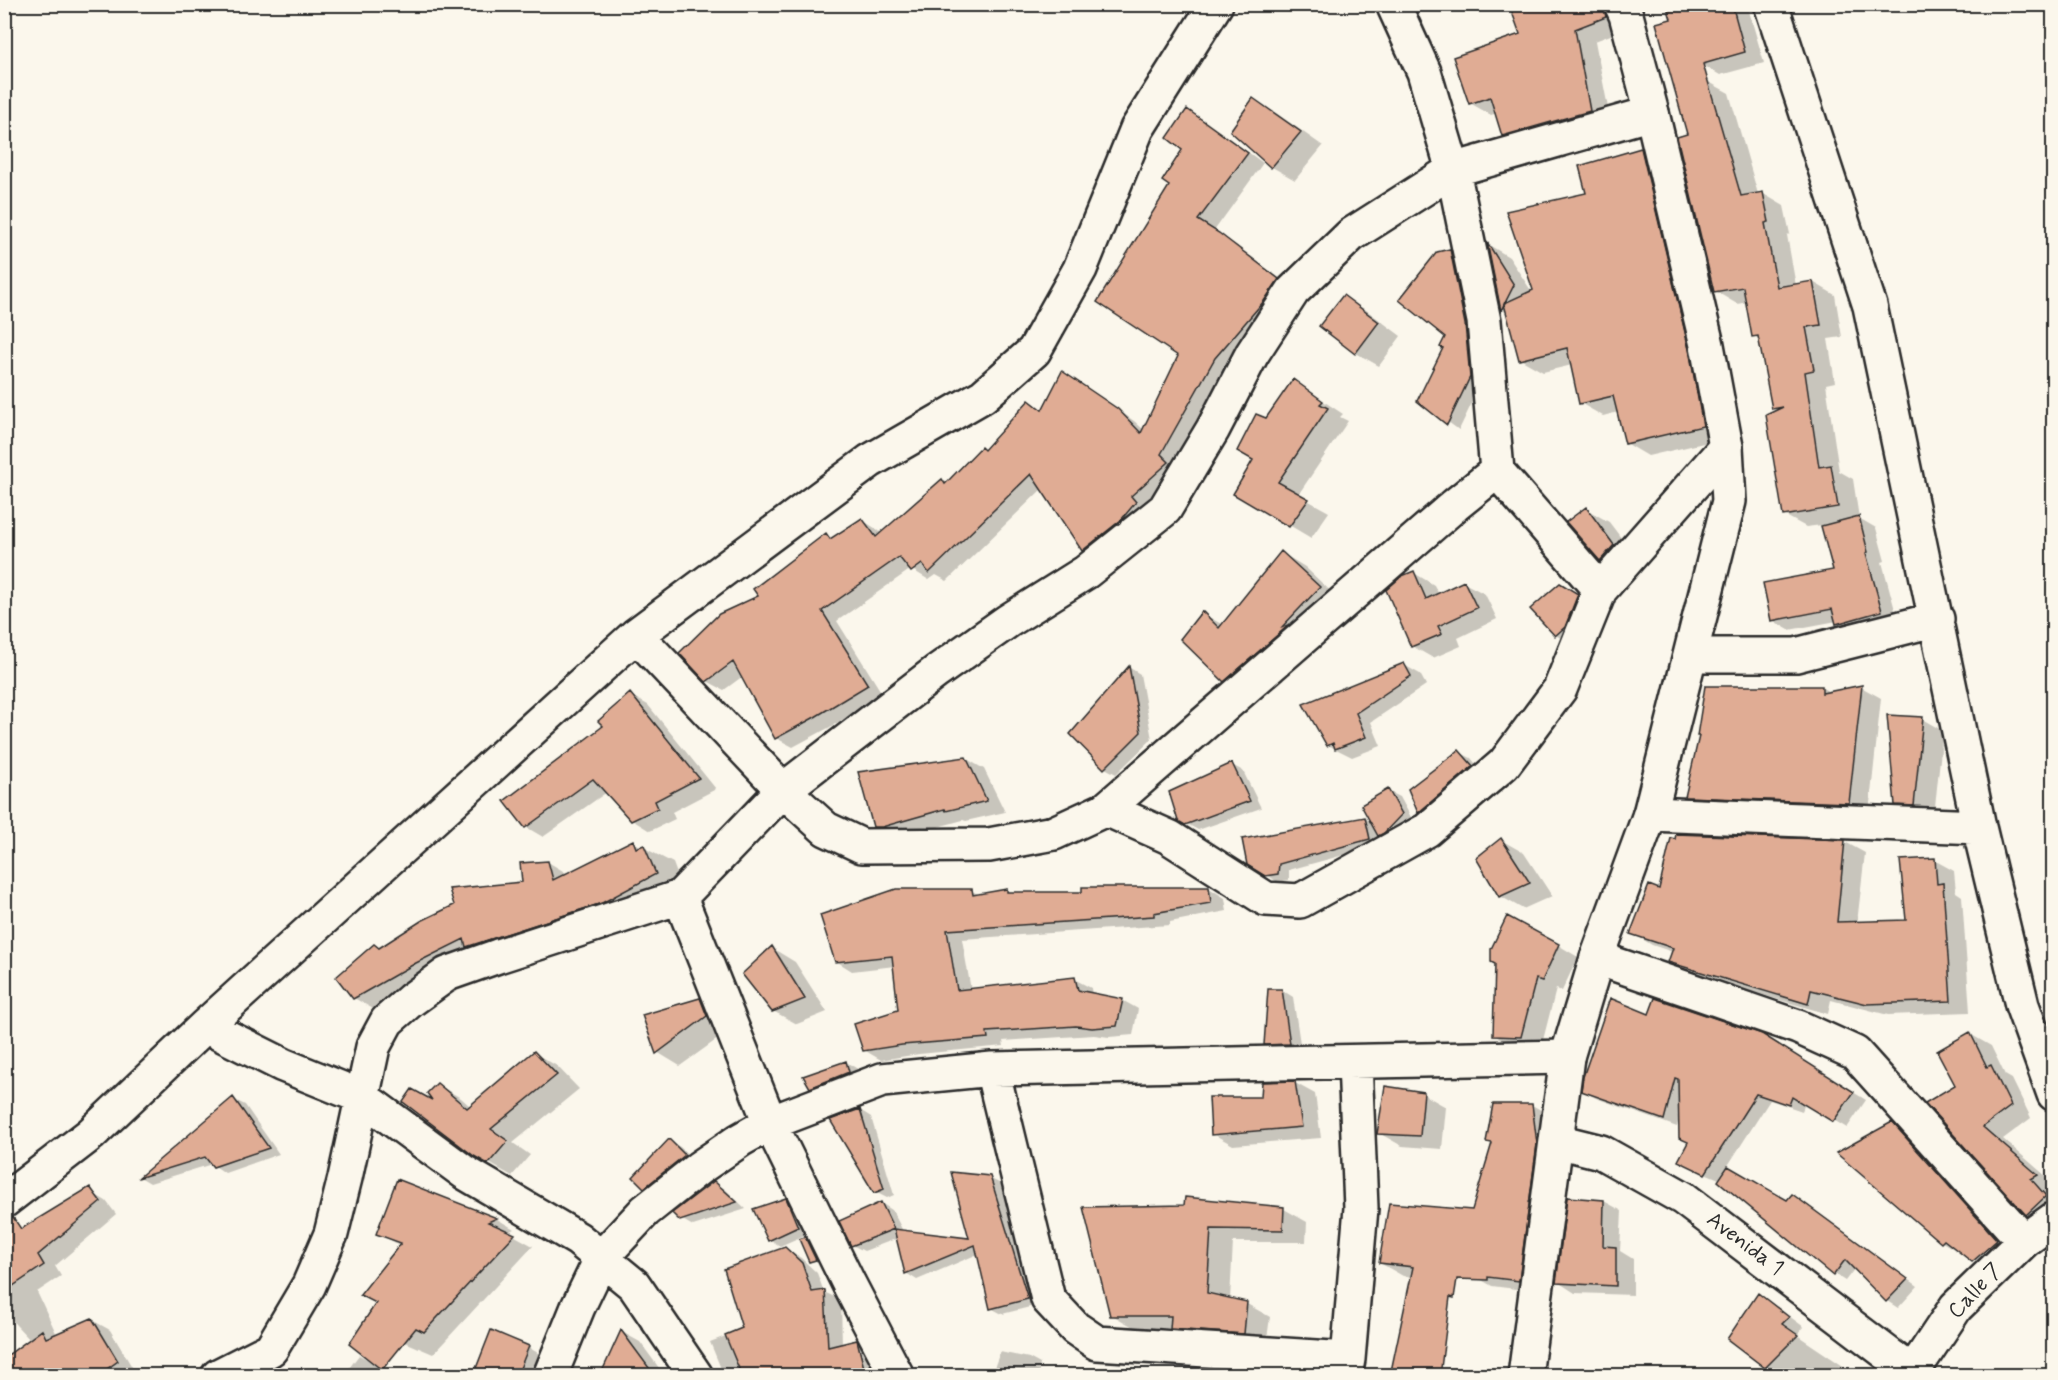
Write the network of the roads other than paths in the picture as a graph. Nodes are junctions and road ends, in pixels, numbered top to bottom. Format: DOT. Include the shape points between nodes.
graph roads {
  1 [pos="1216,4"];
  2 [pos="1394,4"];
  3 [pos="1621,4"];
  4 [pos="1771,4"];
  5 [pos="1652,113"];
  6 [pos="1453,170"];
  7 [pos="1726,447"];
  8 [pos="1497,471"];
  9 [pos="1600,590"];
  10 [pos="1936,619"];
  11 [pos="636,636"];
  12 [pos="1691,655"];
  13 [pos="783,790"];
  14 [pos="1106,808"];
  15 [pos="1650,814"];
  16 [pos="1979,827"];
  17 [pos="680,897"];
  18 [pos="1597,958"];
  19 [pos="205,1026"];
  20 [pos="1568,1057"];
  21 [pos="1355,1062"];
  22 [pos="992,1070"];
  23 [pos="2054,1094"];
  24 [pos="362,1097"];
  25 [pos="770,1123"];
  26 [pos="1557,1141"];
  27 [pos="4,1201"];
  28 [pos="2054,1219"];
  29 [pos="2024,1240"];
  30 [pos="602,1257"];
  31 [pos="270,1362"];
  32 [pos="1347,1367"];
  33 [pos="1913,1374"];
  34 [pos="218,1376"];
  35 [pos="550,1376"];
  36 [pos="696,1376"];
  37 [pos="897,1376"];
  38 [pos="1525,1376"];
  1 -- 11 [label="street" via="1137,129 1080,269 1034,351 983,396 870,461"];
  2 -- 6 [label="street" via="1424,72"];
  3 -- 5 [label="street"];
  4 -- 10 [label="street" via="1870,306"];
  5 -- 6 [label="street"];
  5 -- 7 [label="street" via="1707,345"];
  6 -- 8 [label="street" via="1484,321"];
  6 -- 13 [label="street" via="1351,235 1293,291 1252,354 1165,509 1086,572 936,672"];
  7 -- 9 [label="street"];
  7 -- 12 [label="street" via="1729,501"];
  8 -- 9 [label="street"];
  8 -- 14 [label="street"];
  9 -- 14 [label="street" via="1560,689 1504,764 1427,830 1300,901 1266,899 1169,837"];
  10 -- 12 [label="street" via="1796,655"];
  10 -- 16 [label="street"];
  11 -- 13 [label="street"];
  11 -- 19 [label="street"];
  12 -- 15 [label="street"];
  13 -- 14 [label="street" via="826,829 862,846 989,845 1054,833"];
  13 -- 17 [label="street"];
  15 -- 16 [label="street"];
  15 -- 18 [label="street"];
  16 -- 23 [label="street" via="2022,1005"];
  17 -- 24 [label="street" via="447,974 387,1021 373,1047"];
  17 -- 25 [label="street"];
  18 -- 20 [label="street"];
  18 -- 29 [label="street" via="1798,1026 1855,1053"];
  19 -- 24 [label="street" via="283,1065"];
  19 -- 27 [label="street" via="91,1134"];
  20 -- 21 [label="street"];
  20 -- 26 [label="street"];
  21 -- 22 [label="street"];
  21 -- 32 [label="street" via="1361,1208"];
  22 -- 25 [label="street" via="882,1080"];
  22 -- 32 [label="street" via="1048,1299 1075,1328 1097,1343"];
  24 -- 30 [label="street" via="464,1172"];
  24 -- 31 [label="street" via="331,1234"];
  25 -- 30 [label="street" via="699,1168 645,1211"];
  25 -- 37 [label="street"];
  26 -- 33 [label="street, Avenida 1" via="1601,1152 1683,1198"];
  26 -- 38 [label="street"];
  28 -- 29 [label="street, Calle 7"];
  29 -- 33 [label="street, Calle 7" via="1956,1307"];
  30 -- 35 [label="street"];
  30 -- 36 [label="street" via="634,1286"];
  31 -- 34 [label="street"];
}
